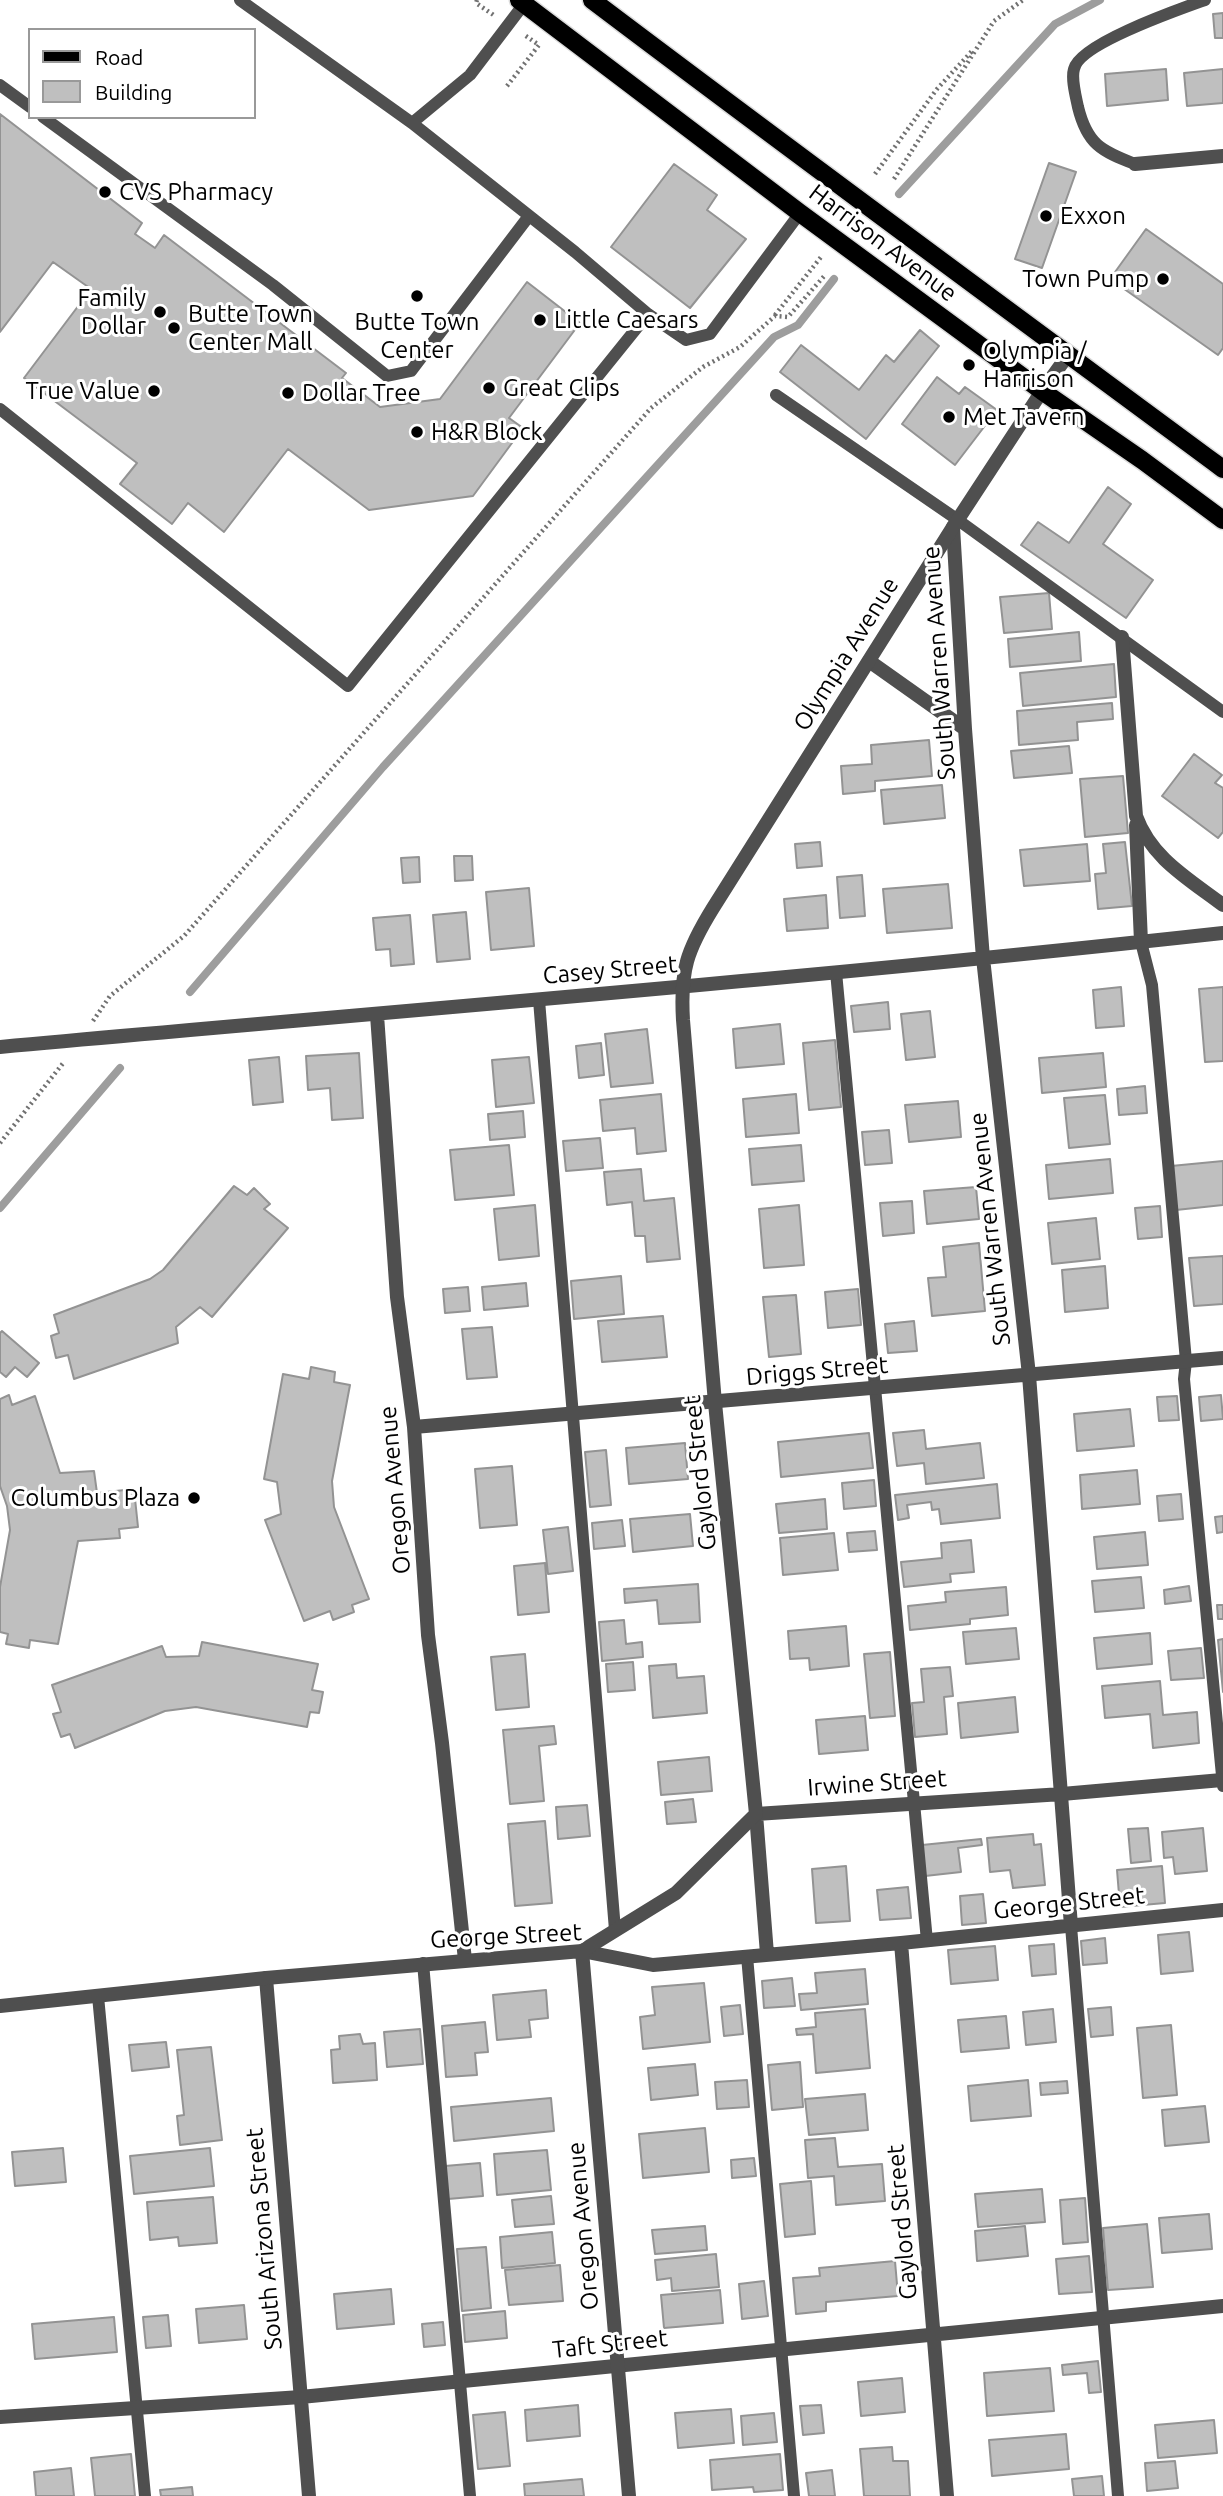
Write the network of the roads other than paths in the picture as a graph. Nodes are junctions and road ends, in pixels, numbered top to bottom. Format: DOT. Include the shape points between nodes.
graph roads {
  1 [pos="240,0"];
  2 [pos="592,0"];
  3 [pos="1205,0"];
  4 [pos="523,1"];
  5 [pos="0,85"];
  6 [pos="28,106"];
  7 [pos="46,119"];
  8 [pos="412,123"];
  9 [pos="1223,156"];
  10 [pos="1135,164"];
  11 [pos="800,213"];
  12 [pos="529,216"];
  13 [pos="648,314"];
  14 [pos="1068,355"];
  15 [pos="1042,391"];
  16 [pos="776,395"];
  17 [pos="0,409"];
  18 [pos="1223,469"];
  19 [pos="1223,520"];
  20 [pos="956,524"];
  21 [pos="1122,637"];
  22 [pos="869,661"];
  23 [pos="1223,712"];
  24 [pos="965,729"];
  25 [pos="1136,816"];
  26 [pos="1223,905"];
  27 [pos="1223,933"];
  28 [pos="1141,942"];
  29 [pos="983,958"];
  30 [pos="836,972"];
  31 [pos="682,986"];
  32 [pos="539,1000"];
  33 [pos="377,1015"];
  34 [pos="0,1047"];
  35 [pos="1223,1358"];
  36 [pos="1186,1362"];
  37 [pos="1028,1375"];
  38 [pos="877,1388"];
  39 [pos="715,1403"];
  40 [pos="574,1414"];
  41 [pos="414,1427"];
  42 [pos="1223,1780"];
  43 [pos="1223,1786"];
  44 [pos="1062,1794"];
  45 [pos="913,1804"];
  46 [pos="756,1814"];
  47 [pos="1223,1910"];
  48 [pos="1071,1926"];
  49 [pos="615,1930"];
  50 [pos="927,1941"];
  51 [pos="901,1943"];
  52 [pos="582,1951"];
  53 [pos="767,1954"];
  54 [pos="747,1956"];
  55 [pos="465,1960"];
  56 [pos="423,1964"];
  57 [pos="266,1978"];
  58 [pos="98,1996"];
  59 [pos="0,2006"];
  60 [pos="1223,2306"];
  61 [pos="1103,2318"];
  62 [pos="935,2336"];
  63 [pos="781,2351"];
  64 [pos="618,2366"];
  65 [pos="460,2382"];
  66 [pos="300,2398"];
  67 [pos="138,2408"];
  68 [pos="0,2417"];
  69 [pos="145,2496"];
  70 [pos="309,2496"];
  71 [pos="470,2496"];
  72 [pos="628,2496"];
  73 [pos="794,2496"];
  74 [pos="947,2496"];
  75 [pos="1118,2496"];
  1 -- 8 [label="lane"];
  2 -- 14 [label="main road, Harrison Avenue"];
  3 -- 10 [label="lane" via="1122,33 1082,55 1074,69 1076,100 1086,133 1105,152"];
  4 -- 8 [label="lane" via="470,75"];
  4 -- 11 [label="main road, Harrison Avenue"];
  5 -- 6 [label="lane"];
  7 -- 12 [label="lane" via="273,285 387,376 411,371"];
  8 -- 12 [label="lane"];
  9 -- 10 [label="street"];
  11 -- 13 [label="lane" via="710,334 686,340"];
  11 -- 15 [label="main road, Harrison Avenue"];
  12 -- 13 [label="lane"];
  13 -- 17 [label="lane" via="348,686"];
  14 -- 15 [label="street, Olympia Avenue"];
  14 -- 18 [label="main road, Harrison Avenue"];
  15 -- 19 [label="main road, Harrison Avenue"];
  15 -- 20 [label="street, Olympia Avenue"];
  16 -- 20 [label="lane"];
  20 -- 21 [label="lane"];
  20 -- 22 [label="street, Olympia Avenue"];
  20 -- 24 [label="street, South Warren Avenue"];
  21 -- 23 [label="lane"];
  21 -- 25 [label="street"];
  22 -- 24 [label="street"];
  22 -- 31 [label="street, Olympia Avenue" via="695,936"];
  24 -- 29 [label="street, South Warren Avenue"];
  25 -- 26 [label="street" via="1142,834 1162,859"];
  25 -- 28 [label="street"];
  27 -- 28 [label="street, Casey Street"];
  28 -- 29 [label="street, Casey Street"];
  28 -- 36 [label="lane" via="1152,985"];
  29 -- 30 [label="street, Casey Street"];
  29 -- 37 [label="street, South Warren Avenue"];
  30 -- 31 [label="street, Casey Street"];
  30 -- 38 [label="lane"];
  31 -- 32 [label="street, Casey Street"];
  31 -- 39 [label="street, Gaylord Street"];
  32 -- 33 [label="street, Casey Street"];
  32 -- 40 [label="lane"];
  33 -- 34 [label="street, Casey Street"];
  33 -- 41 [label="street, Oregon Avenue" via="397,1297"];
  35 -- 36 [label="street, Driggs Street"];
  36 -- 37 [label="street, Driggs Street"];
  36 -- 42 [label="lane"];
  37 -- 38 [label="street, Driggs Street"];
  37 -- 44 [label="street, South Warren Avenue"];
  38 -- 39 [label="street, Driggs Street"];
  38 -- 45 [label="lane"];
  39 -- 40 [label="street, Driggs Street"];
  39 -- 46 [label="street, Gaylord Street"];
  40 -- 41 [label="street, Driggs Street"];
  40 -- 49 [label="lane"];
  41 -- 55 [label="street, Oregon Avenue" via="428,1636"];
  42 -- 43 [label="lane"];
  42 -- 44 [label="street, Irwine Street"];
  44 -- 45 [label="street, Irwine Street"];
  44 -- 48 [label="street, South Warren Avenue"];
  45 -- 46 [label="street, Irwine Street"];
  45 -- 50 [label="lane"];
  46 -- 49 [label="street" via="676,1893"];
  46 -- 53 [label="street, Gaylord Street"];
  47 -- 48 [label="street, George Street"];
  48 -- 50 [label="street, George Street"];
  48 -- 61 [label="lane"];
  49 -- 52 [label="street"];
  50 -- 51 [label="street, George Street"];
  51 -- 53 [label="street, George Street"];
  51 -- 62 [label="street, Gaylord Street"];
  52 -- 54 [label="street, George Street" via="653,1965"];
  52 -- 55 [label="street, George Street"];
  52 -- 64 [label="street, Oregon Avenue"];
  53 -- 54 [label="street, George Street"];
  54 -- 63 [label="lane"];
  55 -- 56 [label="street, George Street"];
  56 -- 57 [label="street, George Street"];
  56 -- 65 [label="lane"];
  57 -- 58 [label="street, George Street"];
  57 -- 66 [label="street, South Arizona Street"];
  58 -- 59 [label="street, George Street"];
  58 -- 67 [label="lane"];
  60 -- 61 [label="street, Taft Street"];
  61 -- 62 [label="street, Taft Street"];
  61 -- 75 [label="lane"];
  62 -- 63 [label="street, Taft Street"];
  62 -- 74 [label="street, Gaylord Street"];
  63 -- 64 [label="street, Taft Street"];
  63 -- 73 [label="lane"];
  64 -- 65 [label="street, Taft Street"];
  64 -- 72 [label="street, Oregon Avenue"];
  65 -- 66 [label="street, Taft Street"];
  65 -- 71 [label="lane"];
  66 -- 67 [label="street, Taft Street"];
  66 -- 70 [label="street, South Arizona Street"];
  67 -- 68 [label="street, Taft Street"];
  67 -- 69 [label="lane"];
}
